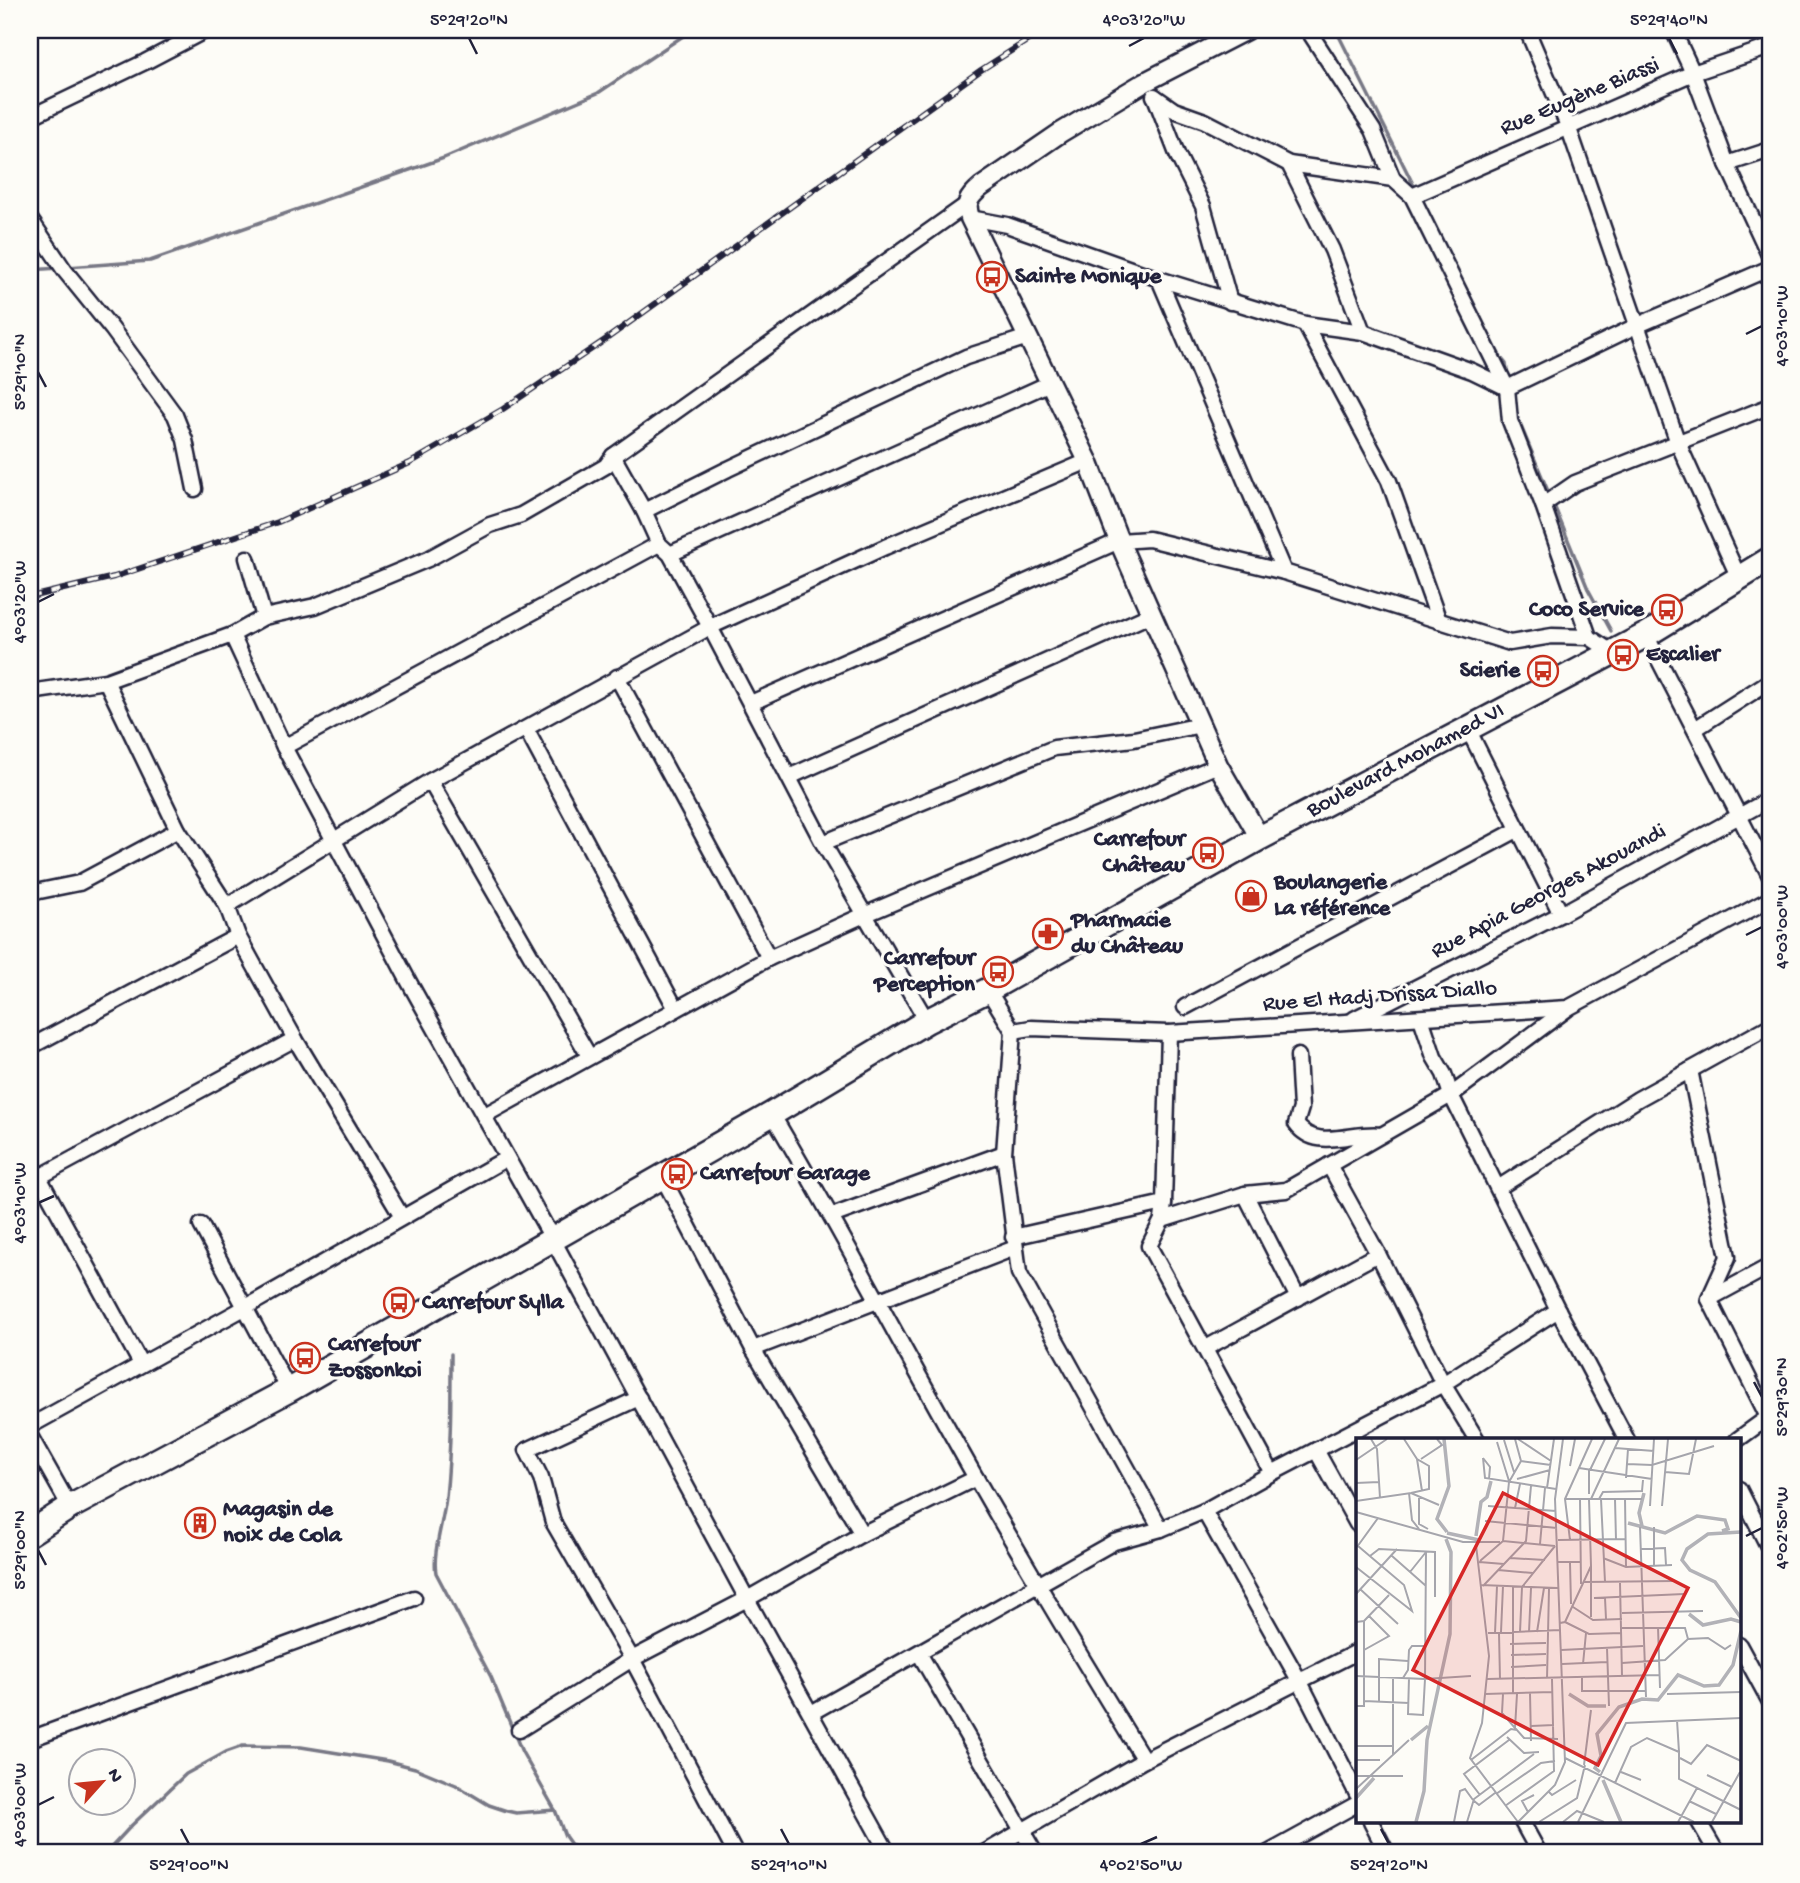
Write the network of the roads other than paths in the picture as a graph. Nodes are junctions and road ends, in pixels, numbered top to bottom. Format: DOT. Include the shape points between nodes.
graph roads {
  1 [pos="206,30"];
  2 [pos="1246,30"];
  3 [pos="1308,30"];
  4 [pos="1527,30"];
  5 [pos="1673,30"];
  6 [pos="1770,47"];
  7 [pos="1693,73"];
  8 [pos="1149,89"];
  9 [pos="30,117"];
  10 [pos="1568,126"];
  11 [pos="1770,150"];
  12 [pos="1289,164"];
  13 [pos="1727,164"];
  14 [pos="1393,179"];
  15 [pos="1412,196"];
  16 [pos="968,212"];
  17 [pos="30,219"];
  18 [pos="1770,257"];
  19 [pos="1770,268"];
  20 [pos="1159,279"];
  21 [pos="1230,302"];
  22 [pos="1305,324"];
  23 [pos="1636,326"];
  24 [pos="1363,332"];
  25 [pos="1027,337"];
  26 [pos="1049,383"];
  27 [pos="1507,388"];
  28 [pos="1770,406"];
  29 [pos="1678,443"];
  30 [pos="613,456"];
  31 [pos="1088,461"];
  32 [pos="195,489"];
  33 [pos="1543,505"];
  34 [pos="644,511"];
  35 [pos="1119,541"];
  36 [pos="664,549"];
  37 [pos="247,558"];
  38 [pos="1770,559"];
  39 [pos="1284,572"];
  40 [pos="1739,578"];
  41 [pos="1152,614"];
  42 [pos="264,617"];
  43 [pos="1439,621"];
  44 [pos="710,627"];
  45 [pos="232,635"];
  46 [pos="1646,635"];
  47 [pos="1589,637"];
  48 [pos="1612,652"];
  49 [pos="618,677"];
  50 [pos="106,681"];
  51 [pos="1770,681"];
  52 [pos="30,692"];
  53 [pos="751,703"];
  54 [pos="1201,725"];
  55 [pos="526,729"];
  56 [pos="1468,729"];
  57 [pos="1695,729"];
  58 [pos="284,747"];
  59 [pos="1218,765"];
  60 [pos="789,777"];
  61 [pos="430,781"];
  62 [pos="1770,799"];
  63 [pos="1741,816"];
  64 [pos="178,830"];
  65 [pos="1517,830"];
  66 [pos="1260,838"];
  67 [pos="333,841"];
  68 [pos="824,843"];
  69 [pos="1770,876"];
  70 [pos="30,893"];
  71 [pos="1770,899"];
  72 [pos="227,906"];
  73 [pos="1561,914"];
  74 [pos="864,915"];
  75 [pos="238,936"];
  76 [pos="769,958"];
  77 [pos="988,990"];
  78 [pos="1185,1007"];
  79 [pos="1568,1008"];
  80 [pos="676,1009"];
  81 [pos="1421,1018"];
  82 [pos="927,1021"];
  83 [pos="1347,1023"];
  84 [pos="1770,1026"];
  85 [pos="1013,1031"];
  86 [pos="1169,1033"];
  87 [pos="295,1039"];
  88 [pos="30,1047"];
  89 [pos="589,1056"];
  90 [pos="1298,1056"];
  91 [pos="1690,1070"];
  92 [pos="1451,1095"];
  93 [pos="772,1114"];
  94 [pos="485,1115"];
  95 [pos="1381,1135"];
  96 [pos="1004,1153"];
  97 [pos="507,1158"];
  98 [pos="1329,1165"];
  99 [pos="662,1176"];
  100 [pos="34,1179"];
  101 [pos="1497,1188"];
  102 [pos="1245,1194"];
  103 [pos="1164,1203"];
  104 [pos="832,1216"];
  105 [pos="402,1217"];
  106 [pos="1162,1220"];
  107 [pos="201,1225"];
  108 [pos="552,1238"];
  109 [pos="1014,1242"];
  110 [pos="1378,1254"];
  111 [pos="1770,1266"];
  112 [pos="1298,1298"];
  113 [pos="1709,1299"];
  114 [pos="876,1300"];
  115 [pos="246,1307"];
  116 [pos="1558,1310"];
  117 [pos="1206,1348"];
  118 [pos="753,1349"];
  119 [pos="141,1364"];
  120 [pos="1443,1384"];
  121 [pos="289,1390"];
  122 [pos="639,1398"];
  123 [pos="1770,1418"];
  124 [pos="30,1426"];
  125 [pos="30,1436"];
  126 [pos="1476,1438"];
  127 [pos="1626,1438"];
  128 [pos="1740,1438"];
  129 [pos="1316,1450"];
  130 [pos="1272,1473"];
  131 [pos="976,1478"];
  132 [pos="1741,1493"];
  133 [pos="70,1507"];
  134 [pos="1205,1511"];
  135 [pos="1356,1522"];
  136 [pos="1161,1529"];
  137 [pos="30,1533"];
  138 [pos="862,1534"];
  139 [pos="1770,1550"];
  140 [pos="1038,1585"];
  141 [pos="414,1598"];
  142 [pos="747,1599"];
  143 [pos="1741,1649"];
  144 [pos="919,1653"];
  145 [pos="1356,1654"];
  146 [pos="632,1659"];
  147 [pos="1300,1682"];
  148 [pos="1770,1702"];
  149 [pos="811,1713"];
  150 [pos="519,1730"];
  151 [pos="30,1739"];
  152 [pos="1144,1760"];
  153 [pos="1356,1792"];
  154 [pos="1356,1805"];
  155 [pos="1372,1824"];
  156 [pos="1523,1824"];
  157 [pos="1700,1824"];
  158 [pos="1020,1830"];
  159 [pos="735,1853"];
  160 [pos="888,1853"];
  161 [pos="984,1853"];
  162 [pos="1035,1853"];
  163 [pos="1268,1853"];
  164 [pos="1387,1853"];
  165 [pos="1539,1853"];
  166 [pos="1717,1853"];
  1 -- 9 [label="street"];
  2 -- 8 [label="street"];
  3 -- 14 [label="street" via="1373,130"];
  4 -- 10 [label="street"];
  5 -- 7 [label="street"];
  6 -- 7 [label="street, Rue Eugène Biassi"];
  7 -- 10 [label="street, Rue Eugène Biassi"];
  7 -- 13 [label="street"];
  8 -- 12 [label="street" via="1174,110"];
  8 -- 16 [label="street" via="1060,133 970,196"];
  8 -- 21 [label="street" via="1203,206"];
  10 -- 15 [label="street, Rue Eugène Biassi"];
  10 -- 23 [label="street"];
  11 -- 13 [label="street"];
  12 -- 14 [label="street"];
  12 -- 24 [label="street" via="1332,250"];
  13 -- 18 [label="street"];
  14 -- 15 [label="street"];
  15 -- 27 [label="street"];
  16 -- 20 [label="street"];
  16 -- 25 [label="street"];
  16 -- 30 [label="street"];
  17 -- 32 [label="street" via="175,415"];
  19 -- 23 [label="street"];
  20 -- 21 [label="street"];
  20 -- 39 [label="street"];
  21 -- 22 [label="street"];
  22 -- 24 [label="street"];
  22 -- 43 [label="street" via="1389,481"];
  23 -- 27 [label="street"];
  23 -- 29 [label="street"];
  24 -- 27 [label="street"];
  25 -- 26 [label="street"];
  25 -- 34 [label="street" via="966,357"];
  26 -- 31 [label="street"];
  26 -- 36 [label="street"];
  27 -- 33 [label="street" via="1510,421"];
  28 -- 29 [label="street"];
  29 -- 33 [label="street" via="1575,483"];
  29 -- 40 [label="street"];
  30 -- 34 [label="street"];
  30 -- 42 [label="street" via="606,466 522,514 491,524 428,559 315,606"];
  31 -- 35 [label="street"];
  31 -- 44 [label="street"];
  33 -- 47 [label="street"];
  34 -- 36 [label="street"];
  35 -- 39 [label="street" via="1149,539"];
  35 -- 41 [label="street"];
  35 -- 53 [label="street"];
  36 -- 44 [label="street"];
  36 -- 58 [label="street"];
  37 -- 42 [label="street"];
  38 -- 40 [label="main road, Boulevard Mohamed VI"];
  39 -- 43 [label="street"];
  40 -- 46 [label="main road, Boulevard Mohamed VI"];
  41 -- 54 [label="street"];
  41 -- 60 [label="street"];
  42 -- 45 [label="street"];
  43 -- 47 [label="street" via="1510,643 1552,636"];
  44 -- 49 [label="street"];
  44 -- 53 [label="street"];
  45 -- 50 [label="street"];
  45 -- 58 [label="street"];
  46 -- 48 [label="main road, Boulevard Mohamed VI"];
  46 -- 57 [label="street"];
  47 -- 48 [label="street"];
  48 -- 56 [label="main road, Boulevard Mohamed VI"];
  49 -- 55 [label="street"];
  49 -- 76 [label="street"];
  50 -- 52 [label="street"];
  50 -- 64 [label="street"];
  51 -- 57 [label="street"];
  53 -- 60 [label="street"];
  54 -- 59 [label="street"];
  54 -- 68 [label="street" via="1054,748"];
  55 -- 61 [label="street"];
  55 -- 80 [label="street"];
  56 -- 65 [label="street"];
  56 -- 66 [label="main road, Boulevard Mohamed VI"];
  57 -- 63 [label="street"];
  58 -- 67 [label="street"];
  59 -- 66 [label="street"];
  59 -- 74 [label="street"];
  60 -- 68 [label="street"];
  61 -- 67 [label="street"];
  61 -- 89 [label="street"];
  62 -- 63 [label="street, Rue Apia Georges Akouandi"];
  63 -- 69 [label="street"];
  63 -- 73 [label="street, Rue Apia Georges Akouandi"];
  64 -- 70 [label="street" via="79,883"];
  64 -- 72 [label="street"];
  65 -- 73 [label="street"];
  65 -- 78 [label="street"];
  66 -- 77 [label="main road, Boulevard Mohamed VI"];
  67 -- 72 [label="street"];
  67 -- 94 [label="street"];
  68 -- 74 [label="street"];
  71 -- 79 [label="street, Rue El Hadj Drissa Diallo"];
  72 -- 75 [label="street"];
  73 -- 83 [label="street, Rue Apia Georges Akouandi"];
  74 -- 76 [label="street"];
  74 -- 82 [label="street"];
  75 -- 87 [label="street"];
  75 -- 88 [label="street"];
  76 -- 80 [label="street"];
  77 -- 82 [label="main road, Boulevard Mohamed VI"];
  77 -- 85 [label="street"];
  79 -- 81 [label="street, Rue El Hadj Drissa Diallo"];
  79 -- 92 [label="street"];
  80 -- 89 [label="street"];
  81 -- 83 [label="street, Rue El Hadj Drissa Diallo"];
  81 -- 92 [label="street"];
  82 -- 93 [label="main road, Boulevard Mohamed VI"];
  83 -- 86 [label="street, Rue El Hadj Drissa Diallo"];
  84 -- 91 [label="street"];
  85 -- 86 [label="street, Rue El Hadj Drissa Diallo"];
  85 -- 96 [label="street"];
  86 -- 103 [label="street"];
  87 -- 100 [label="street"];
  87 -- 105 [label="street"];
  89 -- 94 [label="street"];
  90 -- 95 [label="street" via="1301,1108 1296,1124 1301,1132 1326,1140"];
  91 -- 101 [label="street"];
  91 -- 113 [label="street" via="1728,1256"];
  92 -- 95 [label="street"];
  92 -- 101 [label="street"];
  93 -- 99 [label="main road, Boulevard Mohamed VI"];
  93 -- 104 [label="street"];
  94 -- 97 [label="street"];
  95 -- 98 [label="street"];
  96 -- 104 [label="street"];
  96 -- 109 [label="street"];
  97 -- 105 [label="street"];
  97 -- 108 [label="street"];
  98 -- 102 [label="street" via="1286,1190"];
  98 -- 110 [label="street"];
  99 -- 108 [label="main road, Boulevard Mohamed VI"];
  99 -- 118 [label="street"];
  100 -- 119 [label="street"];
  101 -- 116 [label="street"];
  102 -- 106 [label="street"];
  102 -- 112 [label="street"];
  103 -- 106 [label="street"];
  103 -- 109 [label="street"];
  104 -- 114 [label="street"];
  105 -- 115 [label="street"];
  106 -- 117 [label="street" via="1149,1246"];
  107 -- 115 [label="street"];
  108 -- 121 [label="main road, Boulevard Mohamed VI"];
  108 -- 122 [label="street"];
  109 -- 114 [label="street"];
  109 -- 136 [label="street" via="1019,1273"];
  110 -- 112 [label="street"];
  110 -- 120 [label="street"];
  111 -- 113 [label="street"];
  112 -- 117 [label="street"];
  113 -- 123 [label="street"];
  114 -- 118 [label="street"];
  114 -- 131 [label="street"];
  115 -- 119 [label="street"];
  115 -- 121 [label="street"];
  116 -- 120 [label="street"];
  116 -- 127 [label="street"];
  117 -- 130 [label="street"];
  118 -- 138 [label="street"];
  119 -- 124 [label="street"];
  120 -- 126 [label="street"];
  120 -- 129 [label="street"];
  121 -- 133 [label="main road, Boulevard Mohamed VI"];
  122 -- 142 [label="street"];
  122 -- 146 [label="street" via="527,1450 541,1478 553,1522"];
  123 -- 128 [label="street"];
  125 -- 133 [label="street"];
  129 -- 130 [label="street"];
  129 -- 135 [label="street"];
  130 -- 134 [label="street"];
  131 -- 138 [label="street"];
  131 -- 140 [label="street"];
  132 -- 139 [label="street"];
  133 -- 137 [label="main road, Boulevard Mohamed VI"];
  134 -- 136 [label="street"];
  134 -- 147 [label="street"];
  136 -- 140 [label="street" via="1114,1542"];
  138 -- 142 [label="street"];
  140 -- 144 [label="street"];
  140 -- 152 [label="street"];
  141 -- 151 [label="street"];
  142 -- 146 [label="street"];
  142 -- 149 [label="street"];
  143 -- 148 [label="street"];
  144 -- 149 [label="street"];
  144 -- 158 [label="street"];
  145 -- 147 [label="street"];
  146 -- 150 [label="street"];
  146 -- 159 [label="street"];
  147 -- 152 [label="street"];
  147 -- 153 [label="street"];
  149 -- 160 [label="street"];
  152 -- 158 [label="street"];
  154 -- 163 [label="street"];
  155 -- 164 [label="street"];
  156 -- 165 [label="street"];
  157 -- 166 [label="street"];
  158 -- 161 [label="street"];
  158 -- 162 [label="street"];
}
